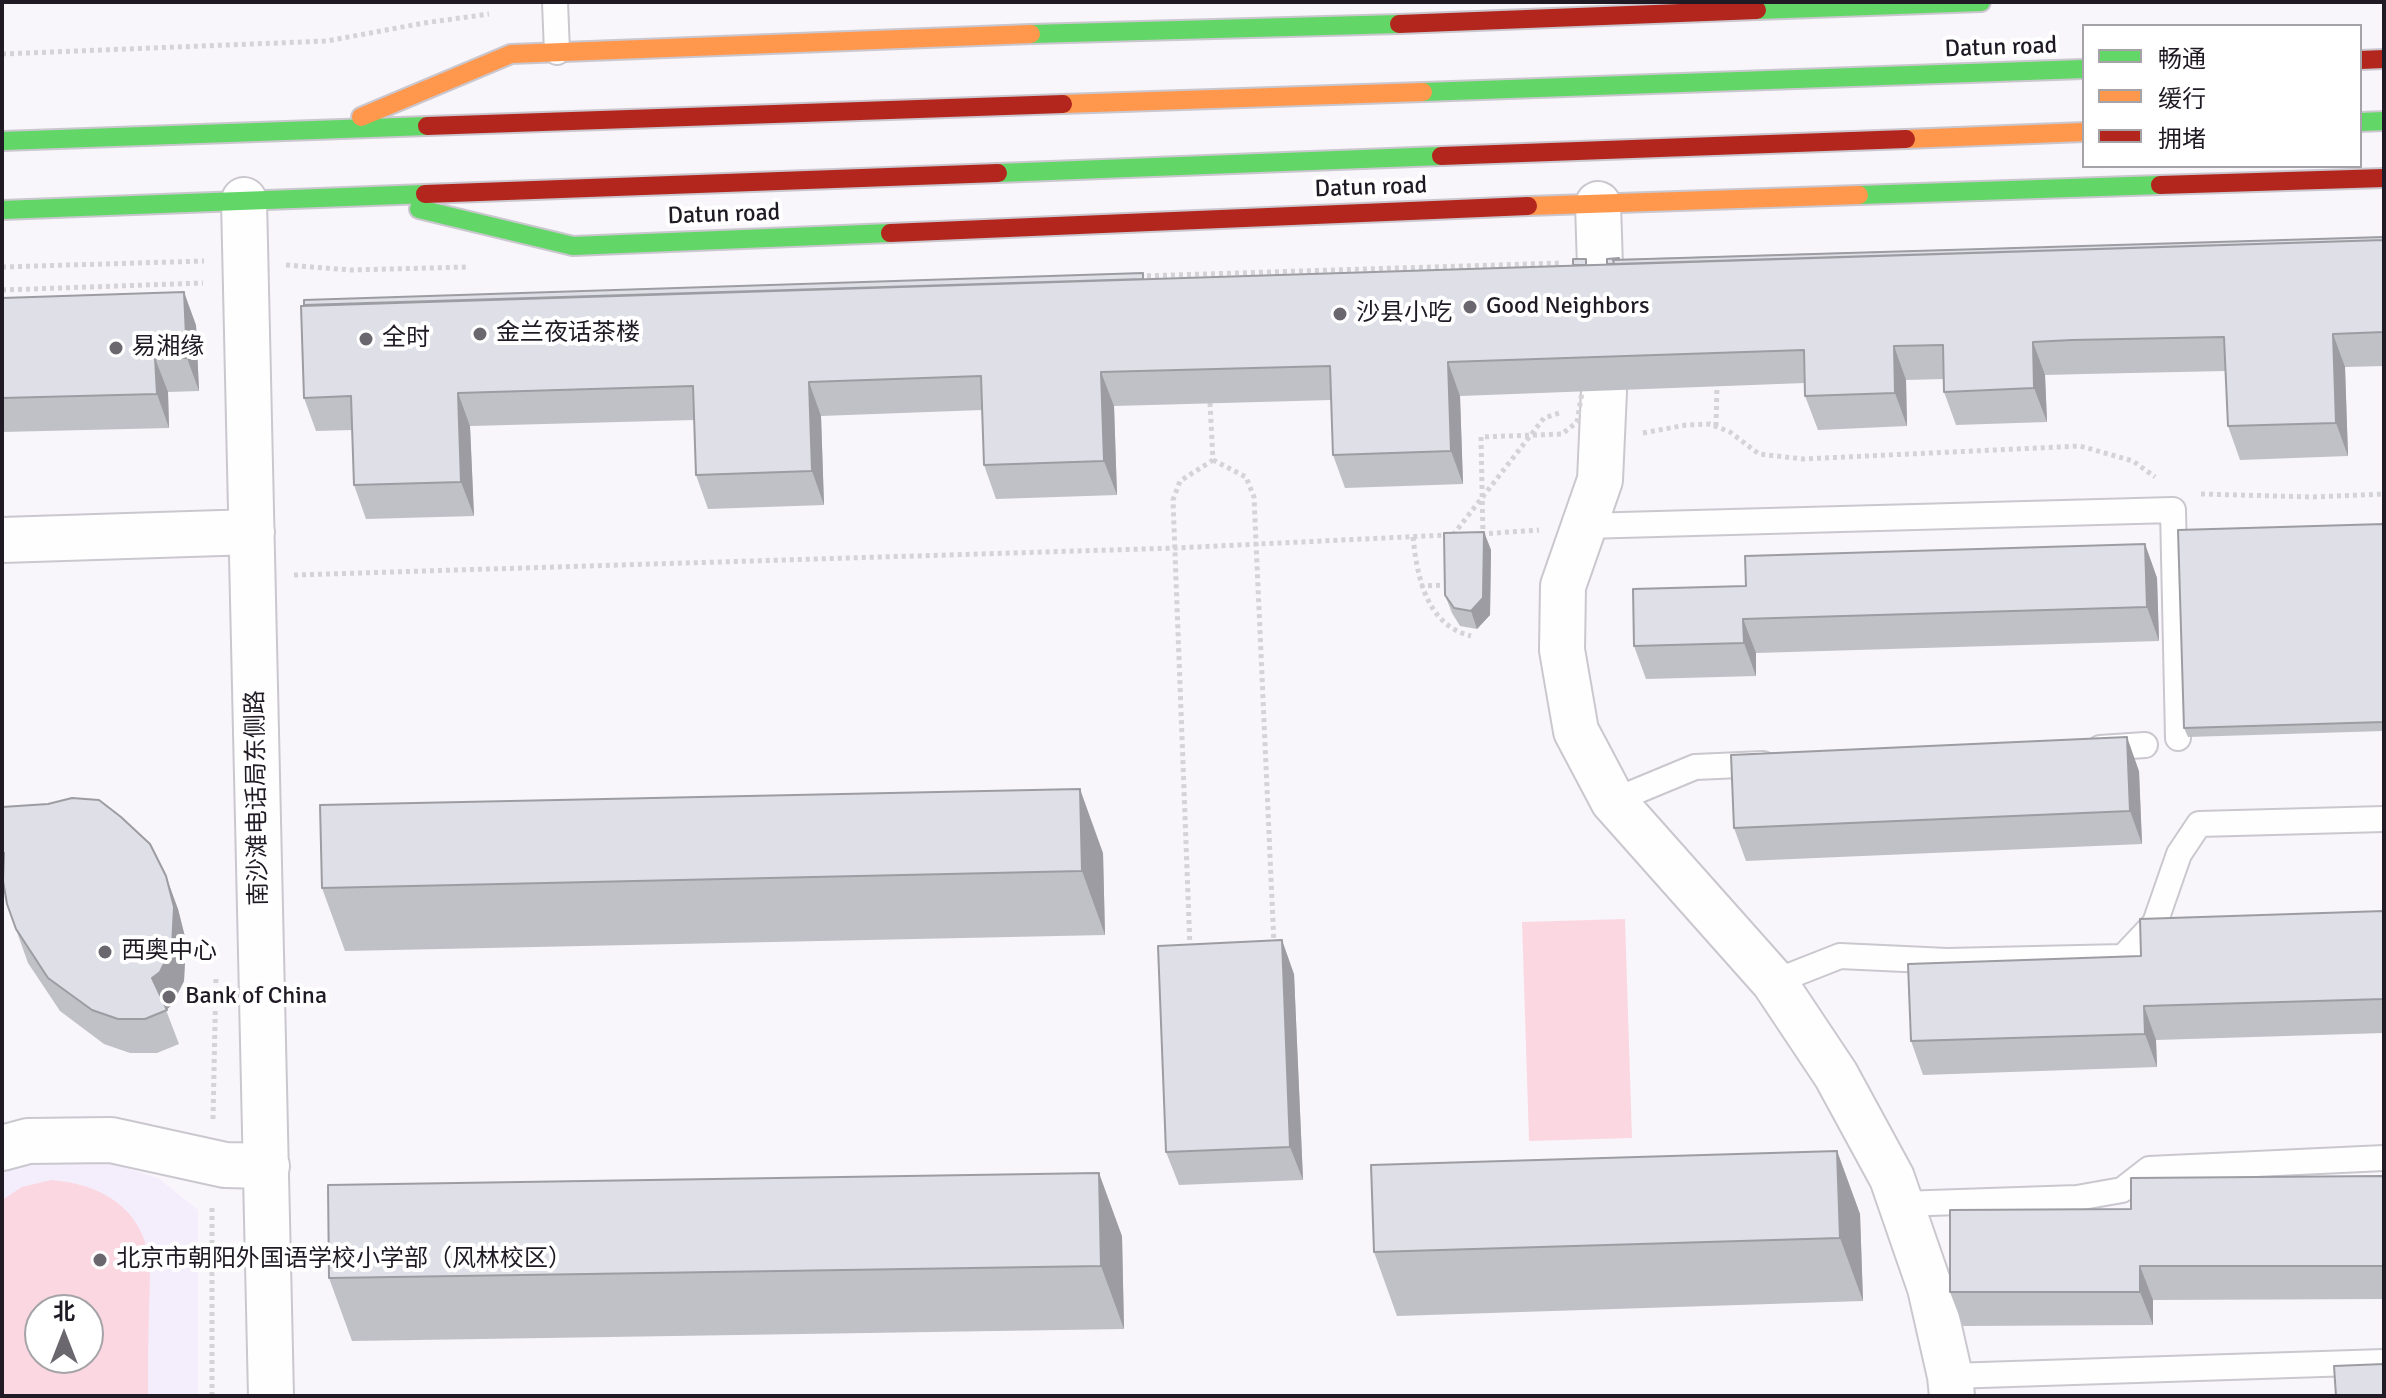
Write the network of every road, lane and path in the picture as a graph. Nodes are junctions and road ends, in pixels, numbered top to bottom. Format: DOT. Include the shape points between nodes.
graph roads {
  1 [pos="1981,2"];
  2 [pos="555,4"];
  3 [pos="1851,4"];
  4 [pos="1774,6"];
  5 [pos="1308,14"];
  6 [pos="557,52"];
  7 [pos="2,54"];
  8 [pos="2384,59"];
  9 [pos="2362,60"];
  10 [pos="2082,69"];
  11 [pos="2384,121"];
  12 [pos="2362,122"];
  13 [pos="337,128"];
  14 [pos="2082,132"];
  15 [pos="2,141"];
  16 [pos="2384,178"];
  17 [pos="366,196"];
  18 [pos="244,200"];
  19 [pos="1598,204"];
  20 [pos="2,210"];
  21 [pos="216,260"];
  22 [pos="1210,261"];
  23 [pos="1567,263"];
  24 [pos="2,267"];
  25 [pos="1210,274"];
  26 [pos="1127,277"];
  27 [pos="207,283"];
  28 [pos="1210,288"];
  29 [pos="2,290"];
  30 [pos="1601,298"];
  31 [pos="1717,386"];
  32 [pos="1590,397"];
  33 [pos="1210,403"];
  34 [pos="1716,426"];
  35 [pos="1634,435"];
  36 [pos="1213,460"];
  37 [pos="2163,482"];
  38 [pos="2187,492"];
  39 [pos="2384,494"];
  40 [pos="1584,526"];
  41 [pos="252,532"];
  42 [pos="1453,535"];
  43 [pos="1413,537"];
  44 [pos="2,540"];
  45 [pos="1256,544"];
  46 [pos="1175,548"];
  47 [pos="1483,550"];
  48 [pos="253,576"];
  49 [pos="1451,585"];
  50 [pos="1420,586"];
  51 [pos="1471,636"];
  52 [pos="2178,738"];
  53 [pos="2145,745"];
  54 [pos="2083,748"];
  55 [pos="1788,763"];
  56 [pos="1613,801"];
  57 [pos="2384,819"];
  58 [pos="1190,949"];
  59 [pos="1275,959"];
  60 [pos="1774,982"];
  61 [pos="2,1148"];
  62 [pos="2384,1158"];
  63 [pos="267,1166"];
  64 [pos="1901,1204"];
  65 [pos="2384,1362"];
  66 [pos="1951,1386"];
  67 [pos="271,1396"];
  1 -- 3 [label="main road, Datun road"];
  2 -- 6 [label="lane"];
  2 -- 7 [label="path" via="327,41"];
  3 -- 4 [label="main road, Datun road"];
  4 -- 5 [label="main road, Datun road"];
  5 -- 6 [label="main road, Datun road"];
  6 -- 13 [label="main road, Datun road" via="511,54"];
  8 -- 9 [label="main road"];
  10 -- 13 [label="main road, Datun road"];
  11 -- 12 [label="main road"];
  13 -- 15 [label="main road, Datun road"];
  14 -- 17 [label="main road, Datun road"];
  16 -- 19 [label="main road, Datun road"];
  17 -- 18 [label="main road, Datun road"];
  17 -- 19 [label="main road, Datun road" via="573,246"];
  18 -- 20 [label="main road, Datun road"];
  18 -- 41 [label="street, 南沙滩电话局东侧路"];
  19 -- 30 [label="street"];
  21 -- 24 [label="path"];
  22 -- 25 [label="path"];
  23 -- 25 [label="path"];
  25 -- 26 [label="path"];
  25 -- 28 [label="path"];
  27 -- 29 [label="path"];
  31 -- 34 [label="path"];
  32 -- 40 [label="street" via="1600,480"];
  32 -- 42 [label="path" via="1544,418"];
  32 -- 47 [label="path, bridge" via="1577,422 1562,434 1481,437"];
  33 -- 36 [label="path"];
  34 -- 35 [label="path" via="1686,425"];
  34 -- 37 [label="path" via="1759,454 1803,459 2080,446 2133,461"];
  36 -- 45 [label="path" via="1246,477 1254,497"];
  36 -- 46 [label="path" via="1180,481 1173,500"];
  38 -- 39 [label="path"];
  40 -- 42 [label="path"];
  40 -- 52 [label="lane" via="2173,510"];
  40 -- 56 [label="street" via="1563,586 1562,650 1576,731"];
  41 -- 44 [label="street"];
  41 -- 48 [label="street, 南沙滩电话局东侧路"];
  42 -- 43 [label="path"];
  43 -- 45 [label="path"];
  43 -- 50 [label="path"];
  45 -- 46 [label="path"];
  45 -- 59 [label="path"];
  46 -- 48 [label="path"];
  46 -- 58 [label="path"];
  48 -- 63 [label="street, 南沙滩电话局东侧路"];
  49 -- 50 [label="path"];
  50 -- 51 [label="path" via="1442,620"];
  53 -- 54 [label="lane"];
  55 -- 56 [label="lane" via="1695,767"];
  56 -- 60 [label="street"];
  57 -- 60 [label="lane" via="2199,824 2179,854 2155,923 2123,957 1947,961 1840,956"];
  60 -- 64 [label="street" via="1836,1075"];
  61 -- 63 [label="street" via="28,1141 111,1140 225,1165"];
  62 -- 64 [label="lane" via="2149,1169 2122,1190 2077,1198"];
  63 -- 67 [label="street, 南沙滩电话局东侧路"];
  64 -- 66 [label="street" via="1930,1288"];
  65 -- 66 [label="lane"];
}
